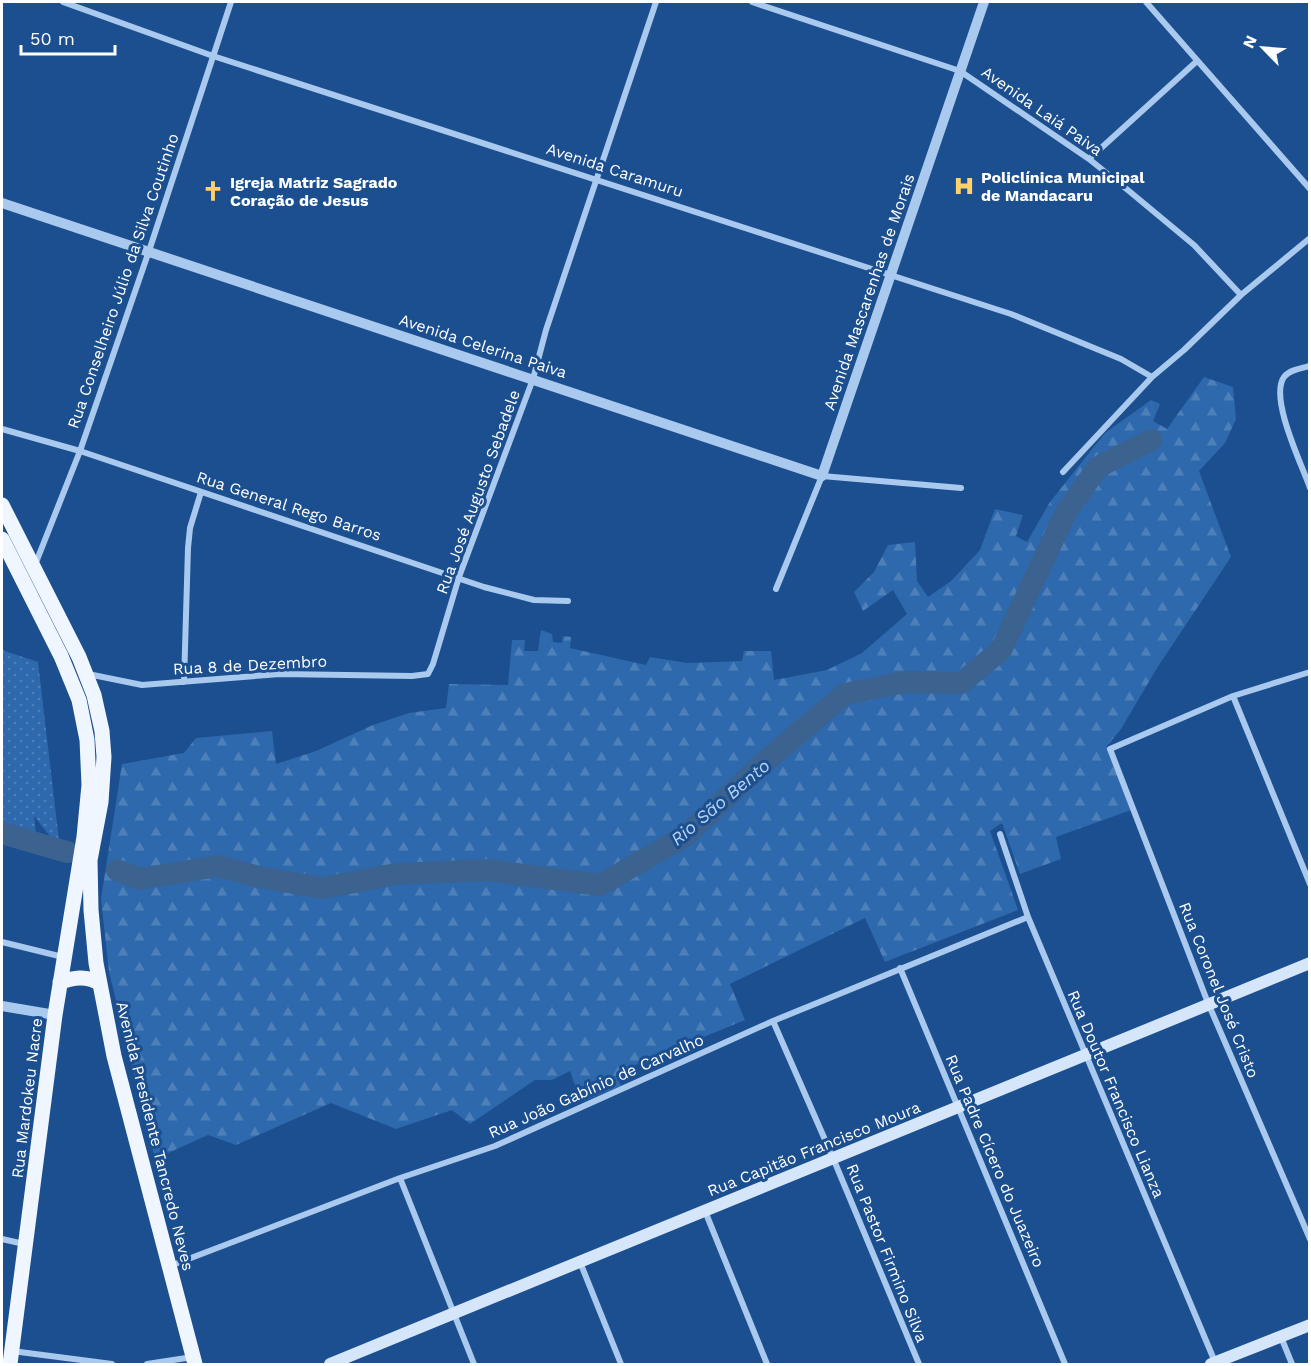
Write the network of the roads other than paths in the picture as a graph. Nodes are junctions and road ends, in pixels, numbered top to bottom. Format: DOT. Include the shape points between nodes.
graph roads {
  1 [pos="63,2"];
  2 [pos="231,2"];
  3 [pos="656,2"];
  4 [pos="752,2"];
  5 [pos="984,2"];
  6 [pos="1146,2"];
  7 [pos="213,56"];
  8 [pos="1197,61"];
  9 [pos="960,71"];
  10 [pos="1089,159"];
  11 [pos="597,179"];
  12 [pos="1310,189"];
  13 [pos="2,203"];
  14 [pos="1310,238"];
  15 [pos="149,251"];
  16 [pos="891,274"];
  17 [pos="1241,295"];
  18 [pos="1307,367"];
  19 [pos="1152,377"];
  20 [pos="533,379"];
  21 [pos="2,429"];
  22 [pos="80,451"];
  23 [pos="1064,472"];
  24 [pos="822,476"];
  25 [pos="961,488"];
  26 [pos="1310,489"];
  27 [pos="201,492"];
  28 [pos="2,505"];
  29 [pos="2,539"];
  30 [pos="34,567"];
  31 [pos="459,578"];
  32 [pos="776,590"];
  33 [pos="568,602"];
  34 [pos="438,651"];
  35 [pos="1310,672"];
  36 [pos="86,673"];
  37 [pos="184,682"];
  38 [pos="1233,696"];
  39 [pos="1000,834"];
  40 [pos="1310,884"];
  41 [pos="1028,916"];
  42 [pos="2,942"];
  43 [pos="63,957"];
  44 [pos="1310,963"];
  45 [pos="900,968"];
  46 [pos="60,982"];
  47 [pos="99,983"];
  48 [pos="1208,1003"];
  49 [pos="2,1006"];
  50 [pos="55,1015"];
  51 [pos="772,1021"];
  52 [pos="1084,1055"];
  53 [pos="959,1108"];
  54 [pos="833,1158"];
  55 [pos="400,1178"];
  56 [pos="705,1211"];
  57 [pos="2,1239"];
  58 [pos="1310,1239"];
  59 [pos="27,1244"];
  60 [pos="580,1261"];
  61 [pos="170,1267"];
  62 [pos="454,1314"];
  63 [pos="1310,1325"];
  64 [pos="1281,1337"];
  65 [pos="11,1358"];
  66 [pos="194,1361"];
  67 [pos="1213,1363"];
  68 [pos="333,1364"];
  69 [pos="112,1365"];
  70 [pos="147,1365"];
  71 [pos="474,1365"];
  72 [pos="621,1365"];
  73 [pos="767,1365"];
  74 [pos="919,1365"];
  75 [pos="1065,1365"];
  76 [pos="1292,1365"];
  1 -- 7 [label="street, Avenida Caramuru"];
  2 -- 7 [label="street, Rua Conselheiro Júlio da Silva Coutinho"];
  3 -- 11 [label="street, Rua José Augusto Sebadele"];
  4 -- 9 [label="street, Avenida Laiá Paiva"];
  5 -- 9 [label="street, Avenida Mascarenhas de Morais"];
  6 -- 8 [label="street"];
  7 -- 11 [label="street, Avenida Caramuru"];
  7 -- 15 [label="street, Rua Conselheiro Júlio da Silva Coutinho"];
  8 -- 10 [label="street"];
  8 -- 12 [label="street"];
  9 -- 10 [label="street, Avenida Laiá Paiva"];
  9 -- 16 [label="street, Avenida Mascarenhas de Morais"];
  10 -- 17 [label="street, Avenida Laiá Paiva" via="1194,245"];
  11 -- 16 [label="street, Avenida Caramuru"];
  11 -- 20 [label="street, Rua José Augusto Sebadele"];
  13 -- 15 [label="street, Avenida Celerina Paiva"];
  14 -- 17 [label="street"];
  15 -- 20 [label="street, Avenida Celerina Paiva"];
  15 -- 22 [label="street, Rua Conselheiro Júlio da Silva Coutinho"];
  16 -- 19 [label="street, Avenida Caramuru" via="1076,338"];
  16 -- 24 [label="street, Avenida Mascarenhas de Morais"];
  17 -- 19 [label="street"];
  18 -- 26 [label="street" via="1283,378 1280,397"];
  19 -- 23 [label="street"];
  20 -- 24 [label="street, Avenida Celerina Paiva"];
  20 -- 31 [label="street, Rua José Augusto Sebadele"];
  21 -- 22 [label="street, Rua General Rego Barros"];
  22 -- 27 [label="street, Rua General Rego Barros"];
  22 -- 30 [label="street, Rua Conselheiro Júlio da Silva Coutinho"];
  24 -- 25 [label="street, Avenida Celerina Paiva"];
  24 -- 32 [label="street, Avenida Mascarenhas de Morais"];
  27 -- 31 [label="street, Rua General Rego Barros"];
  27 -- 37 [label="street" via="188,548"];
  28 -- 30 [label="main road, Avenida Presidente Tancredo Neves"];
  29 -- 43 [label="main road, Rua Mardokeu Nacre" via="79,700 88,750 84,837"];
  30 -- 36 [label="main road, Avenida Presidente Tancredo Neves"];
  31 -- 33 [label="street, Rua General Rego Barros" via="518,597"];
  31 -- 34 [label="street, Rua José Augusto Sebadele"];
  34 -- 37 [label="street, Rua 8 de Dezembro" via="428,674 422,676 280,674"];
  35 -- 38 [label="street"];
  36 -- 37 [label="street, Rua 8 de Dezembro" via="142,685"];
  36 -- 47 [label="main road, Avenida Presidente Tancredo Neves" via="102,731 104,757 101,802 90,860"];
  38 -- 40 [label="street"];
  38 -- 48 [label="street, Rua Coronel José Cristo" via="1110,749"];
  39 -- 41 [label="street, Rua Doutor Francisco Lianza"];
  41 -- 45 [label="street, Rua João Gabínio de Carvalho"];
  41 -- 52 [label="street, Rua Doutor Francisco Lianza"];
  42 -- 43 [label="street"];
  43 -- 46 [label="main road, Rua Mardokeu Nacre"];
  44 -- 48 [label="main road, Rua Capitão Francisco Moura"];
  45 -- 51 [label="street, Rua João Gabínio de Carvalho"];
  45 -- 53 [label="street, Rua Padre Cícero do Juazeiro"];
  46 -- 47 [label="main road" via="81,978"];
  46 -- 50 [label="main road, Rua Mardokeu Nacre"];
  47 -- 61 [label="main road, Avenida Presidente Tancredo Neves" via="114,1056"];
  48 -- 52 [label="main road, Rua Capitão Francisco Moura"];
  48 -- 58 [label="street, Rua Coronel José Cristo"];
  49 -- 50 [label="street"];
  50 -- 59 [label="main road, Rua Mardokeu Nacre"];
  51 -- 54 [label="street, Rua Pastor Firmino Silva"];
  51 -- 55 [label="street, Rua João Gabínio de Carvalho" via="495,1146"];
  52 -- 53 [label="main road, Rua Capitão Francisco Moura"];
  52 -- 67 [label="street, Rua Doutor Francisco Lianza"];
  53 -- 54 [label="main road, Rua Capitão Francisco Moura"];
  53 -- 75 [label="street, Rua Padre Cícero do Juazeiro"];
  54 -- 56 [label="main road, Rua Capitão Francisco Moura"];
  54 -- 74 [label="street, Rua Pastor Firmino Silva"];
  55 -- 61 [label="street, Rua João Gabínio de Carvalho"];
  55 -- 62 [label="street"];
  56 -- 60 [label="main road, Rua Capitão Francisco Moura"];
  56 -- 73 [label="street"];
  57 -- 59 [label="street"];
  59 -- 65 [label="main road, Rua Mardokeu Nacre"];
  60 -- 62 [label="main road, Rua Capitão Francisco Moura"];
  60 -- 72 [label="street"];
  61 -- 66 [label="main road, Avenida Presidente Tancredo Neves"];
  62 -- 68 [label="main road, Rua Capitão Francisco Moura"];
  62 -- 71 [label="street"];
  63 -- 64 [label="main road"];
  64 -- 67 [label="main road"];
  64 -- 76 [label="street"];
  65 -- 69 [label="street"];
  66 -- 70 [label="street"];
}
